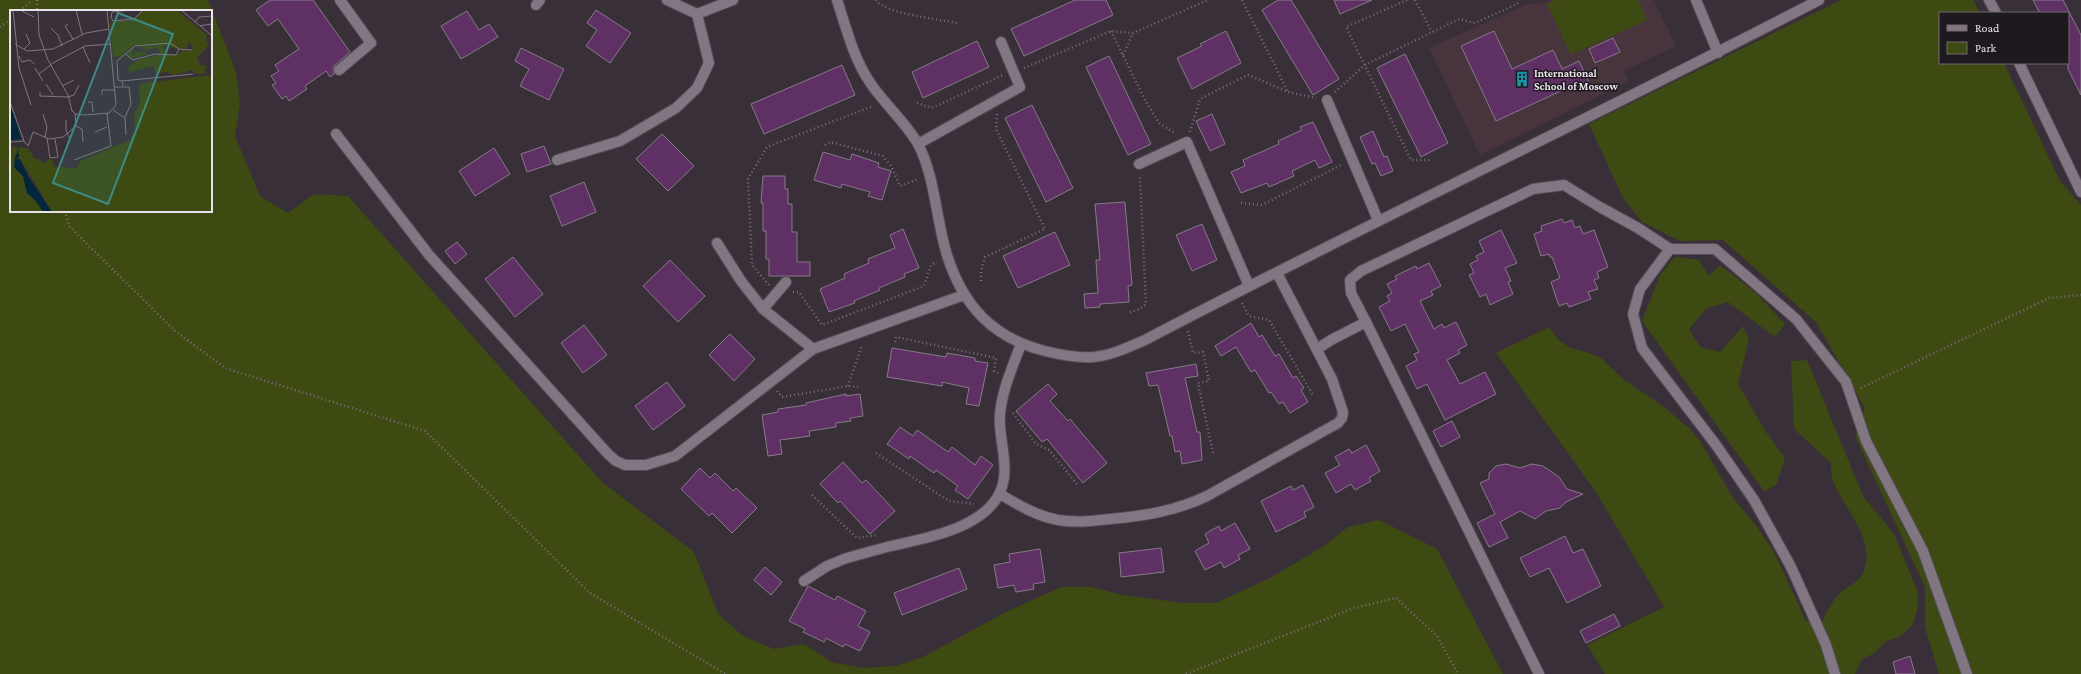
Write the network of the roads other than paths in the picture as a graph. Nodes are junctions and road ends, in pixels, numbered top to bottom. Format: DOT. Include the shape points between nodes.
graph roads {
  1 [pos="340,0"];
  2 [pos="667,0"];
  3 [pos="733,0"];
  4 [pos="837,0"];
  5 [pos="1696,0"];
  6 [pos="1819,0"];
  7 [pos="1989,0"];
  8 [pos="1995,12"];
  9 [pos="697,14"];
  10 [pos="1001,42"];
  11 [pos="1718,53"];
  12 [pos="2019,64"];
  13 [pos="339,70"];
  14 [pos="1326,100"];
  15 [pos="336,134"];
  16 [pos="918,144"];
  17 [pos="557,160"];
  18 [pos="1139,164"];
  19 [pos="2081,192"];
  20 [pos="1378,220"];
  21 [pos="717,243"];
  22 [pos="1670,249"];
  23 [pos="1277,273"];
  24 [pos="786,282"];
  25 [pos="1249,286"];
  26 [pos="964,295"];
  27 [pos="763,309"];
  28 [pos="1366,322"];
  29 [pos="1021,344"];
  30 [pos="813,349"];
  31 [pos="1317,349"];
  32 [pos="1000,494"];
  33 [pos="804,581"];
  34 [pos="1539,674"];
  35 [pos="1836,674"];
  36 [pos="1967,674"];
  1 -- 13 [label="street" via="371,43"];
  2 -- 9 [label="street"];
  3 -- 9 [label="street"];
  4 -- 16 [label="street" via="862,70"];
  5 -- 11 [label="street"];
  6 -- 11 [label="street"];
  7 -- 8 [label="street"];
  9 -- 17 [label="street" via="709,63 697,88 676,108 620,141"];
  10 -- 16 [label="street" via="1020,87"];
  11 -- 20 [label="street"];
  12 -- 19 [label="street"];
  14 -- 20 [label="street"];
  15 -- 30 [label="street" via="429,254 616,461 625,465 646,465 675,456"];
  16 -- 26 [label="street" via="947,255"];
  18 -- 25 [label="street" via="1186,142"];
  20 -- 23 [label="street"];
  21 -- 27 [label="street" via="741,281"];
  22 -- 28 [label="street" via="1564,184 1533,189 1362,271 1350,280 1351,293"];
  22 -- 35 [label="street" via="1640,290 1634,314 1642,348 1716,445 1754,500 1791,567 1826,645"];
  22 -- 36 [label="street" via="1715,249 1796,319 1846,382 1866,441 1924,551"];
  23 -- 25 [label="street"];
  23 -- 31 [label="street"];
  24 -- 27 [label="street"];
  25 -- 29 [label="street" via="1122,349 1094,357 1056,354"];
  26 -- 29 [label="street" via="988,324"];
  26 -- 30 [label="street"];
  27 -- 30 [label="street"];
  28 -- 31 [label="street"];
  28 -- 34 [label="street"];
  29 -- 32 [label="street" via="1003,395 1000,414 1005,464"];
  31 -- 32 [label="street" via="1332,379 1343,412 1338,423 1192,503 1142,516 1071,522 1042,515"];
  32 -- 33 [label="street" via="982,514 956,529 827,566"];
}
